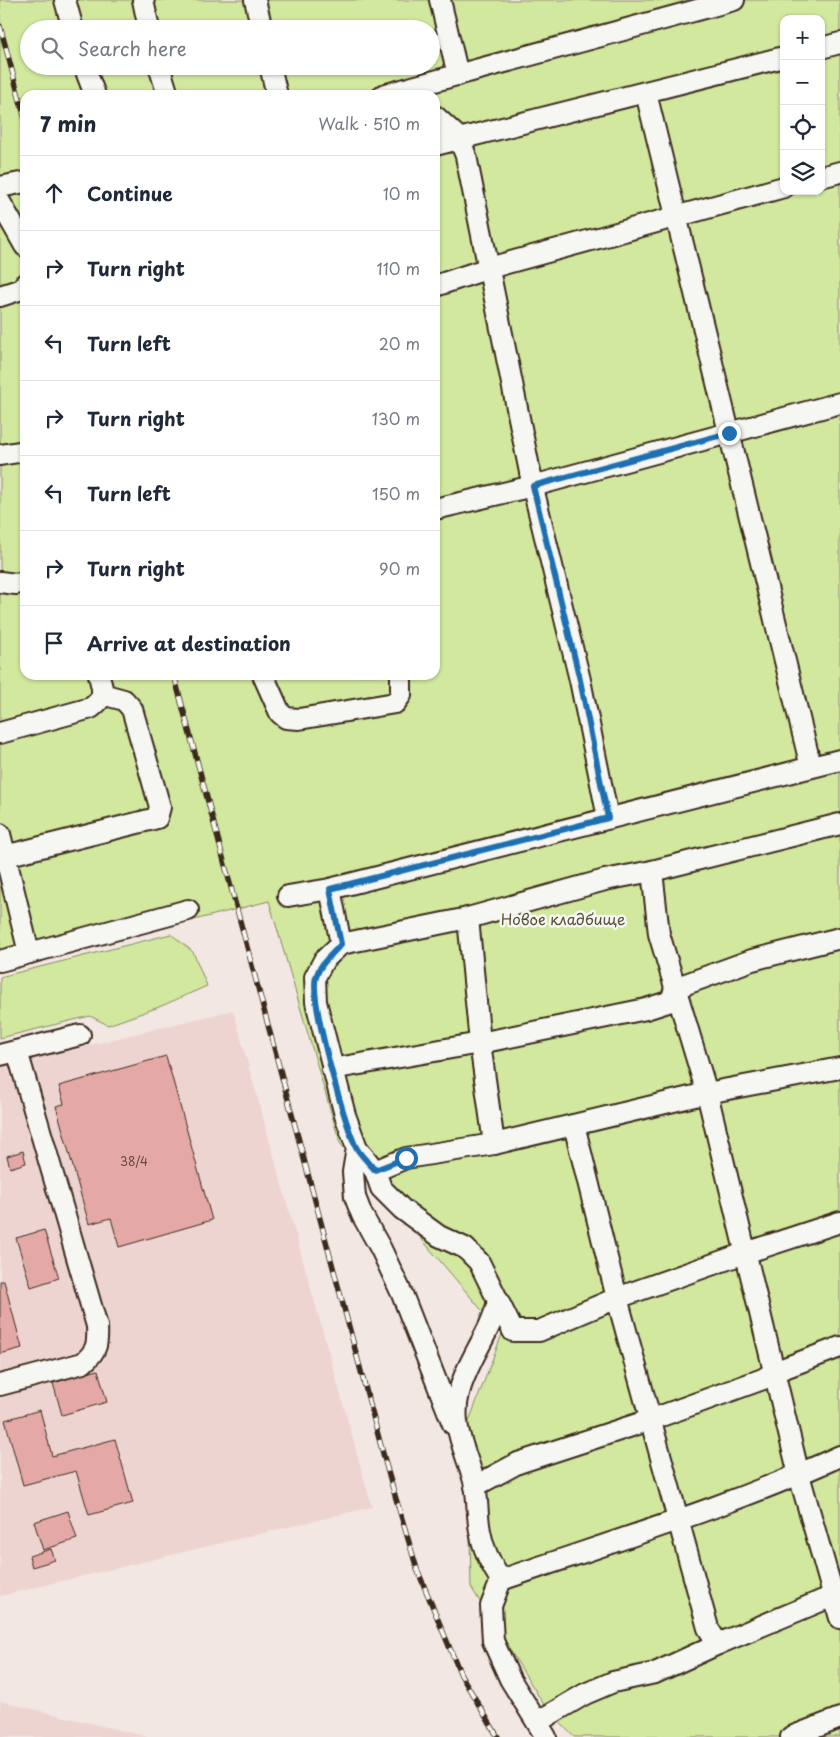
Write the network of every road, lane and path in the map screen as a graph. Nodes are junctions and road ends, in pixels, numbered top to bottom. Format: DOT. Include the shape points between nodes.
graph roads {
  1 [pos="64,0"];
  2 [pos="143,0"];
  3 [pos="255,0"];
  4 [pos="440,0"];
  5 [pos="734,0"];
  6 [pos="70,20"];
  7 [pos="146,20"];
  8 [pos="260,20"];
  9 [pos="840,43"];
  10 [pos="825,47"];
  11 [pos="780,58"];
  12 [pos="87,75"];
  13 [pos="162,75"];
  14 [pos="272,75"];
  15 [pos="458,75"];
  16 [pos="93,90"];
  17 [pos="167,90"];
  18 [pos="276,90"];
  19 [pos="415,90"];
  20 [pos="646,93"];
  21 [pos="440,121"];
  22 [pos="459,138"];
  23 [pos="440,144"];
  24 [pos="840,172"];
  25 [pos="825,176"];
  26 [pos="20,183"];
  27 [pos="0,187"];
  28 [pos="780,188"];
  29 [pos="0,202"];
  30 [pos="676,217"];
  31 [pos="20,237"];
  32 [pos="488,268"];
  33 [pos="440,284"];
  34 [pos="20,290"];
  35 [pos="0,296"];
  36 [pos="840,403"];
  37 [pos="729,433"];
  38 [pos="20,452"];
  39 [pos="0,455"];
  40 [pos="533,486"];
  41 [pos="440,508"];
  42 [pos="0,582"];
  43 [pos="20,583"];
  44 [pos="265,680"];
  45 [pos="401,680"];
  46 [pos="100,685"];
  47 [pos="0,734"];
  48 [pos="840,760"];
  49 [pos="811,767"];
  50 [pos="608,818"];
  51 [pos="840,824"];
  52 [pos="1,848"];
  53 [pos="652,871"];
  54 [pos="330,889"];
  55 [pos="288,896"];
  56 [pos="188,910"];
  57 [pos="468,918"];
  58 [pos="840,938"];
  59 [pos="341,944"];
  60 [pos="30,953"];
  61 [pos="0,961"];
  62 [pos="675,988"];
  63 [pos="80,1035"];
  64 [pos="480,1043"];
  65 [pos="8,1053"];
  66 [pos="840,1068"];
  67 [pos="332,1069"];
  68 [pos="707,1093"];
  69 [pos="574,1125"];
  70 [pos="494,1144"];
  71 [pos="357,1148"];
  72 [pos="375,1170"];
  73 [pos="840,1222"];
  74 [pos="745,1253"];
  75 [pos="616,1298"];
  76 [pos="498,1301"];
  77 [pos="840,1347"];
  78 [pos="774,1372"];
  79 [pos="0,1385"];
  80 [pos="650,1420"];
  81 [pos="458,1437"];
  82 [pos="840,1456"];
  83 [pos="800,1475"];
  84 [pos="475,1486"];
  85 [pos="678,1520"];
  86 [pos="501,1580"];
  87 [pos="837,1594"];
  88 [pos="840,1618"];
  89 [pos="718,1644"];
  90 [pos="840,1718"];
  91 [pos="541,1730"];
  92 [pos="792,1737"];
  1 -- 6 [label="lane"];
  2 -- 7 [label="lane"];
  3 -- 8 [label="lane"];
  4 -- 15 [label="lane"];
  5 -- 15 [label="lane"];
  9 -- 10 [label="lane"];
  11 -- 20 [label="lane"];
  12 -- 16 [label="lane"];
  13 -- 17 [label="lane"];
  14 -- 18 [label="lane"];
  15 -- 19 [label="lane"];
  20 -- 22 [label="lane"];
  20 -- 30 [label="lane"];
  21 -- 22 [label="lane"];
  22 -- 23 [label="lane"];
  22 -- 32 [label="lane" via="466,156"];
  24 -- 25 [label="lane"];
  26 -- 27 [label="lane"];
  28 -- 30 [label="lane"];
  29 -- 31 [label="lane"];
  30 -- 32 [label="lane"];
  30 -- 37 [label="lane"];
  32 -- 33 [label="lane"];
  32 -- 40 [label="lane"];
  34 -- 35 [label="lane"];
  36 -- 37 [label="lane"];
  37 -- 40 [label="lane"];
  37 -- 49 [label="lane"];
  38 -- 39 [label="lane"];
  40 -- 41 [label="lane"];
  40 -- 50 [label="lane" via="580,680"];
  42 -- 43 [label="lane"];
  44 -- 45 [label="lane" via="280,714 299,719 395,703 401,695"];
  46 -- 47 [label="lane" via="100,700 91,708"];
  46 -- 52 [label="lane" via="132,709 160,807 157,818 13,854"];
  48 -- 49 [label="lane"];
  49 -- 50 [label="lane"];
  50 -- 54 [label="lane"];
  51 -- 53 [label="lane"];
  52 -- 60 [label="lane"];
  53 -- 57 [label="lane" via="605,880"];
  53 -- 62 [label="lane" via="659,934"];
  54 -- 55 [label="lane"];
  54 -- 59 [label="lane"];
  56 -- 60 [label="lane"];
  57 -- 59 [label="lane"];
  57 -- 64 [label="lane"];
  58 -- 62 [label="lane" via="752,960"];
  59 -- 67 [label="lane" via="324,960 315,977 316,1002"];
  60 -- 61 [label="lane"];
  62 -- 64 [label="lane" via="671,1001 646,1010"];
  62 -- 68 [label="lane"];
  63 -- 65 [label="lane"];
  64 -- 67 [label="lane"];
  64 -- 70 [label="lane"];
  65 -- 79 [label="lane" via="96,1326 97,1339 93,1354 83,1363"];
  66 -- 68 [label="lane"];
  67 -- 71 [label="lane"];
  68 -- 69 [label="lane"];
  68 -- 74 [label="lane"];
  69 -- 70 [label="lane"];
  69 -- 75 [label="lane"];
  70 -- 72 [label="lane" via="406,1158"];
  71 -- 72 [label="lane"];
  71 -- 81 [label="lane" via="355,1197 402,1294"];
  72 -- 76 [label="lane" via="381,1188 402,1209 439,1236 465,1248 479,1262"];
  73 -- 74 [label="lane"];
  74 -- 75 [label="lane"];
  74 -- 78 [label="lane"];
  75 -- 76 [label="lane" via="539,1331 513,1332"];
  75 -- 80 [label="lane"];
  76 -- 81 [label="lane" via="459,1391 455,1412"];
  77 -- 78 [label="lane"];
  78 -- 80 [label="lane" via="763,1379"];
  78 -- 83 [label="lane"];
  80 -- 84 [label="lane" via="518,1463"];
  80 -- 85 [label="lane"];
  81 -- 84 [label="lane"];
  82 -- 83 [label="lane"];
  83 -- 85 [label="lane"];
  83 -- 87 [label="lane"];
  84 -- 86 [label="lane" via="480,1532 488,1560"];
  85 -- 86 [label="lane"];
  85 -- 89 [label="lane" via="708,1628"];
  86 -- 91 [label="lane" via="491,1606 493,1641 510,1679"];
  87 -- 88 [label="lane"];
  87 -- 89 [label="lane"];
  89 -- 91 [label="lane" via="655,1673 613,1682 585,1694"];
  90 -- 92 [label="lane"];
}
